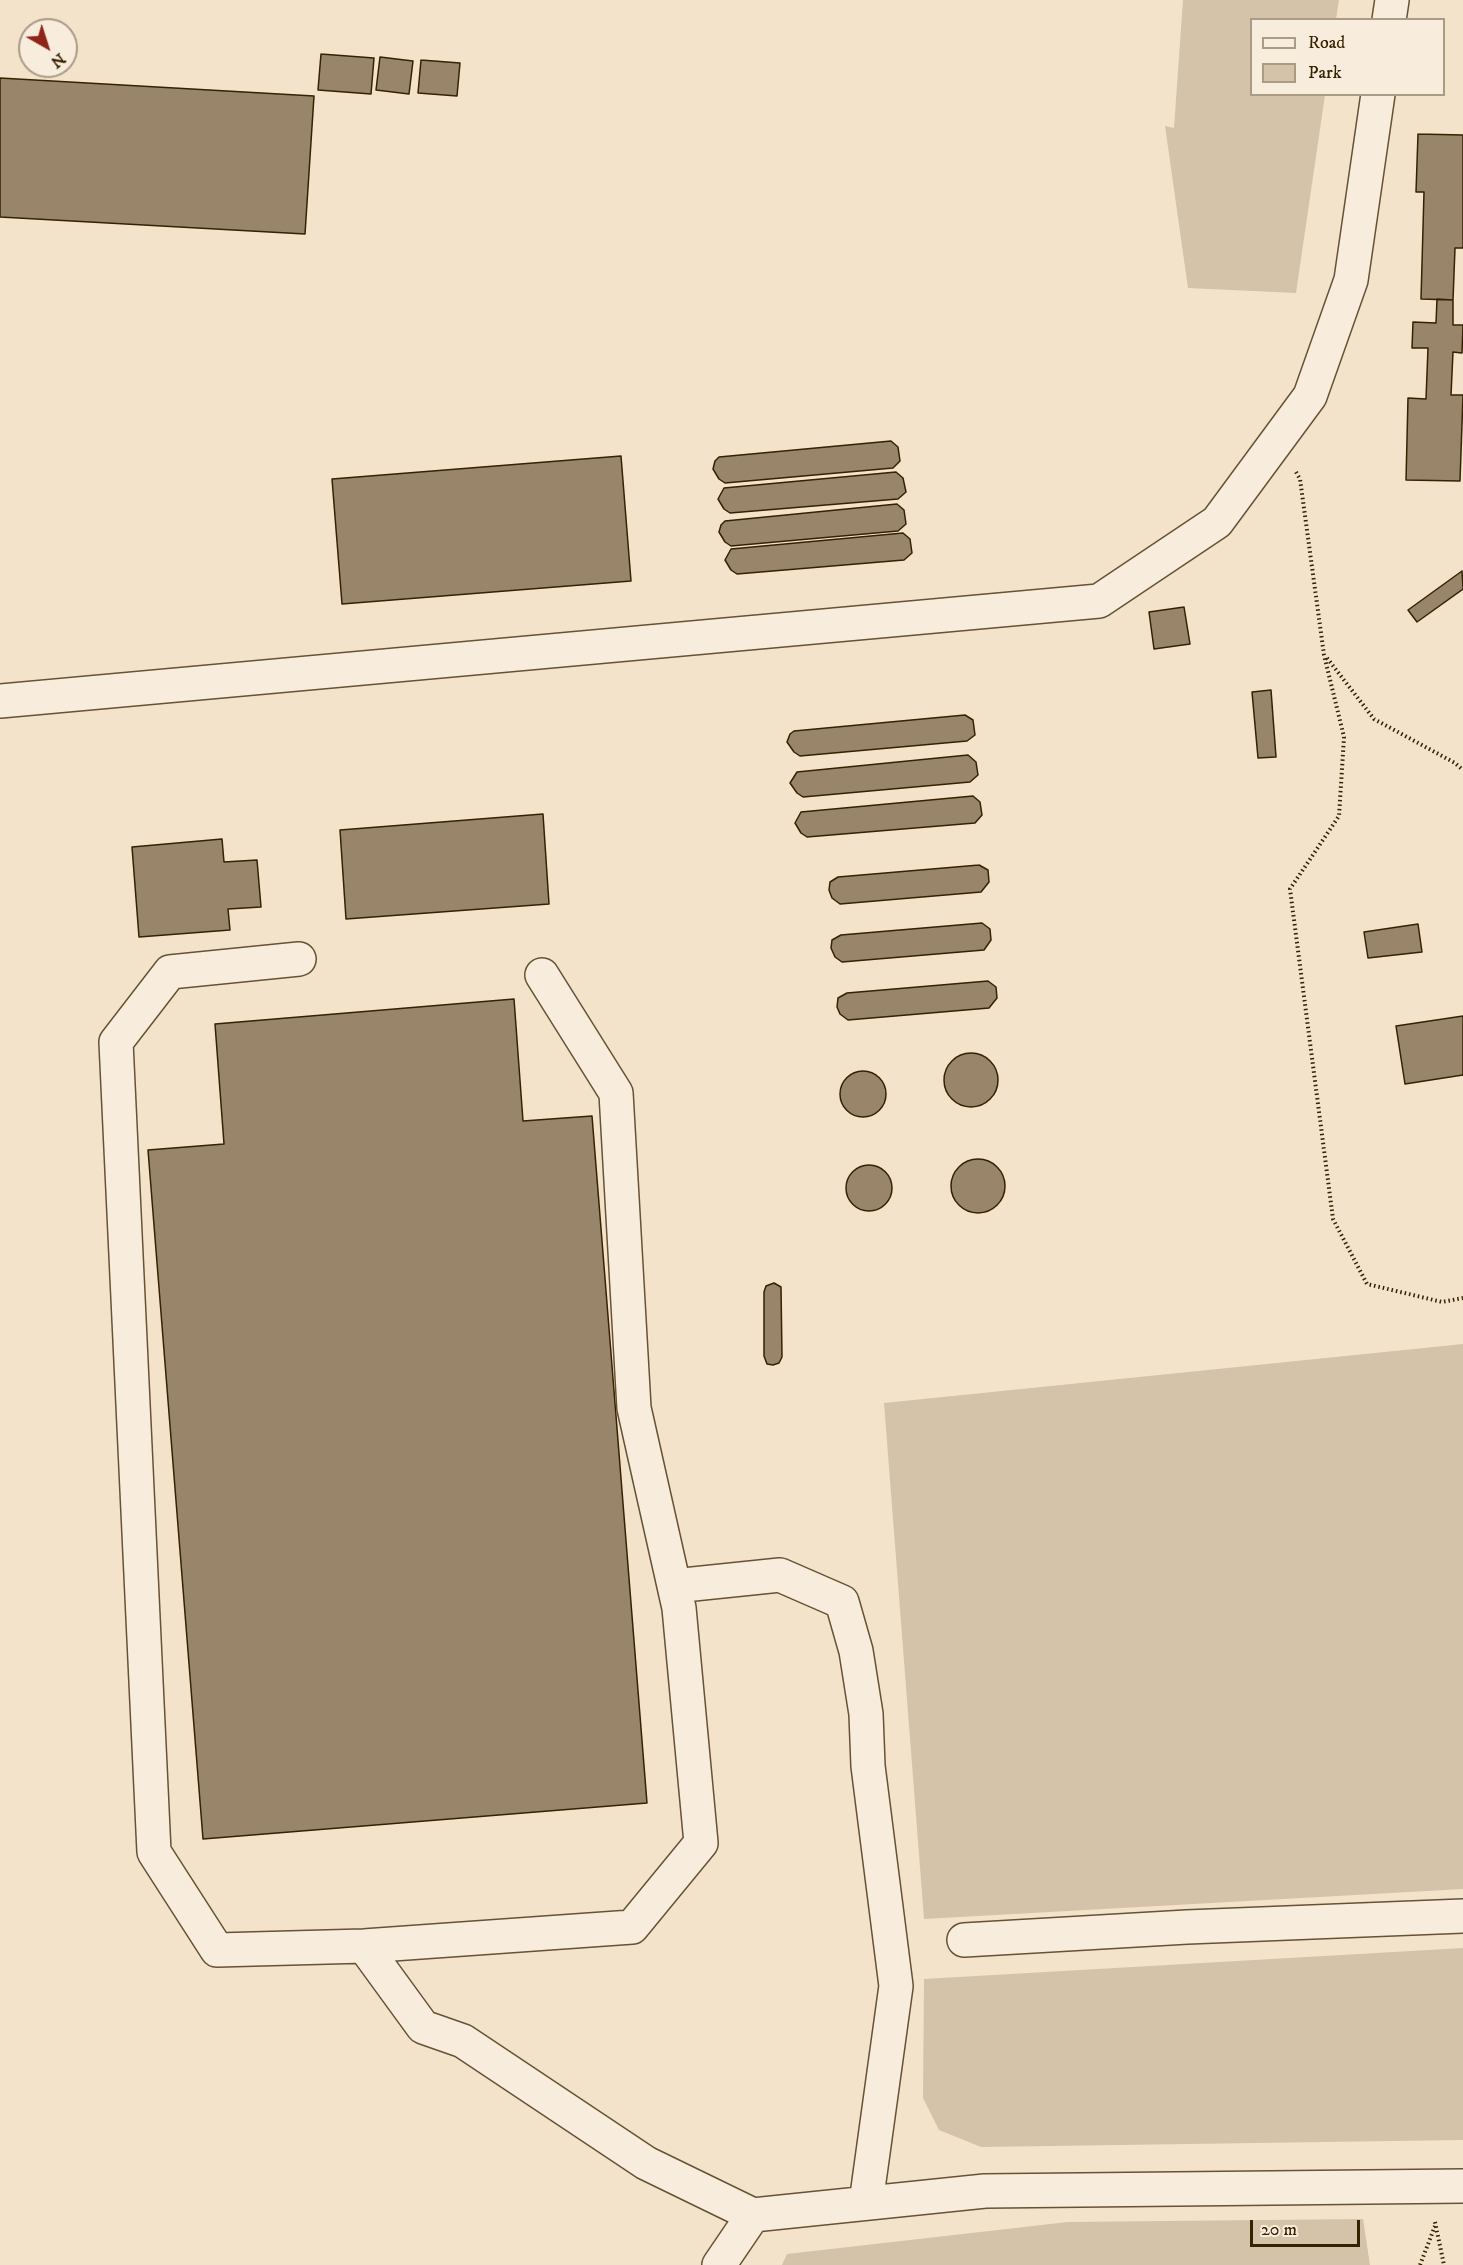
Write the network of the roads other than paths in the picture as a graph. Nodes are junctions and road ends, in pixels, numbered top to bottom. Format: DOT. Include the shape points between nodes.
graph roads {
  1 [pos="1392,0"];
  2 [pos="1389,18"];
  3 [pos="1378,96"];
  4 [pos="0,701"];
  5 [pos="299,958"];
  6 [pos="542,975"];
  7 [pos="674,1586"];
  8 [pos="1463,1916"];
  9 [pos="964,1940"];
  10 [pos="364,1946"];
  11 [pos="1449,2187"];
  12 [pos="866,2203"];
  13 [pos="753,2215"];
  14 [pos="720,2265"];
  1 -- 2 [label="lane"];
  3 -- 4 [label="lane" via="1351,280 1310,396 1217,522 1099,601"];
  5 -- 10 [label="lane" via="170,972 116,1042 154,1852 217,1950"];
  6 -- 7 [label="lane" via="616,1093 634,1408"];
  7 -- 10 [label="lane" via="701,1844 632,1928"];
  7 -- 12 [label="lane" via="780,1575 842,1602 856,1651 866,1714 868,1766 896,1986"];
  8 -- 9 [label="lane"];
  10 -- 13 [label="lane" via="423,2027 464,2041 646,2163"];
  11 -- 12 [label="lane" via="985,2191"];
  12 -- 13 [label="lane"];
  13 -- 14 [label="lane"];
}
